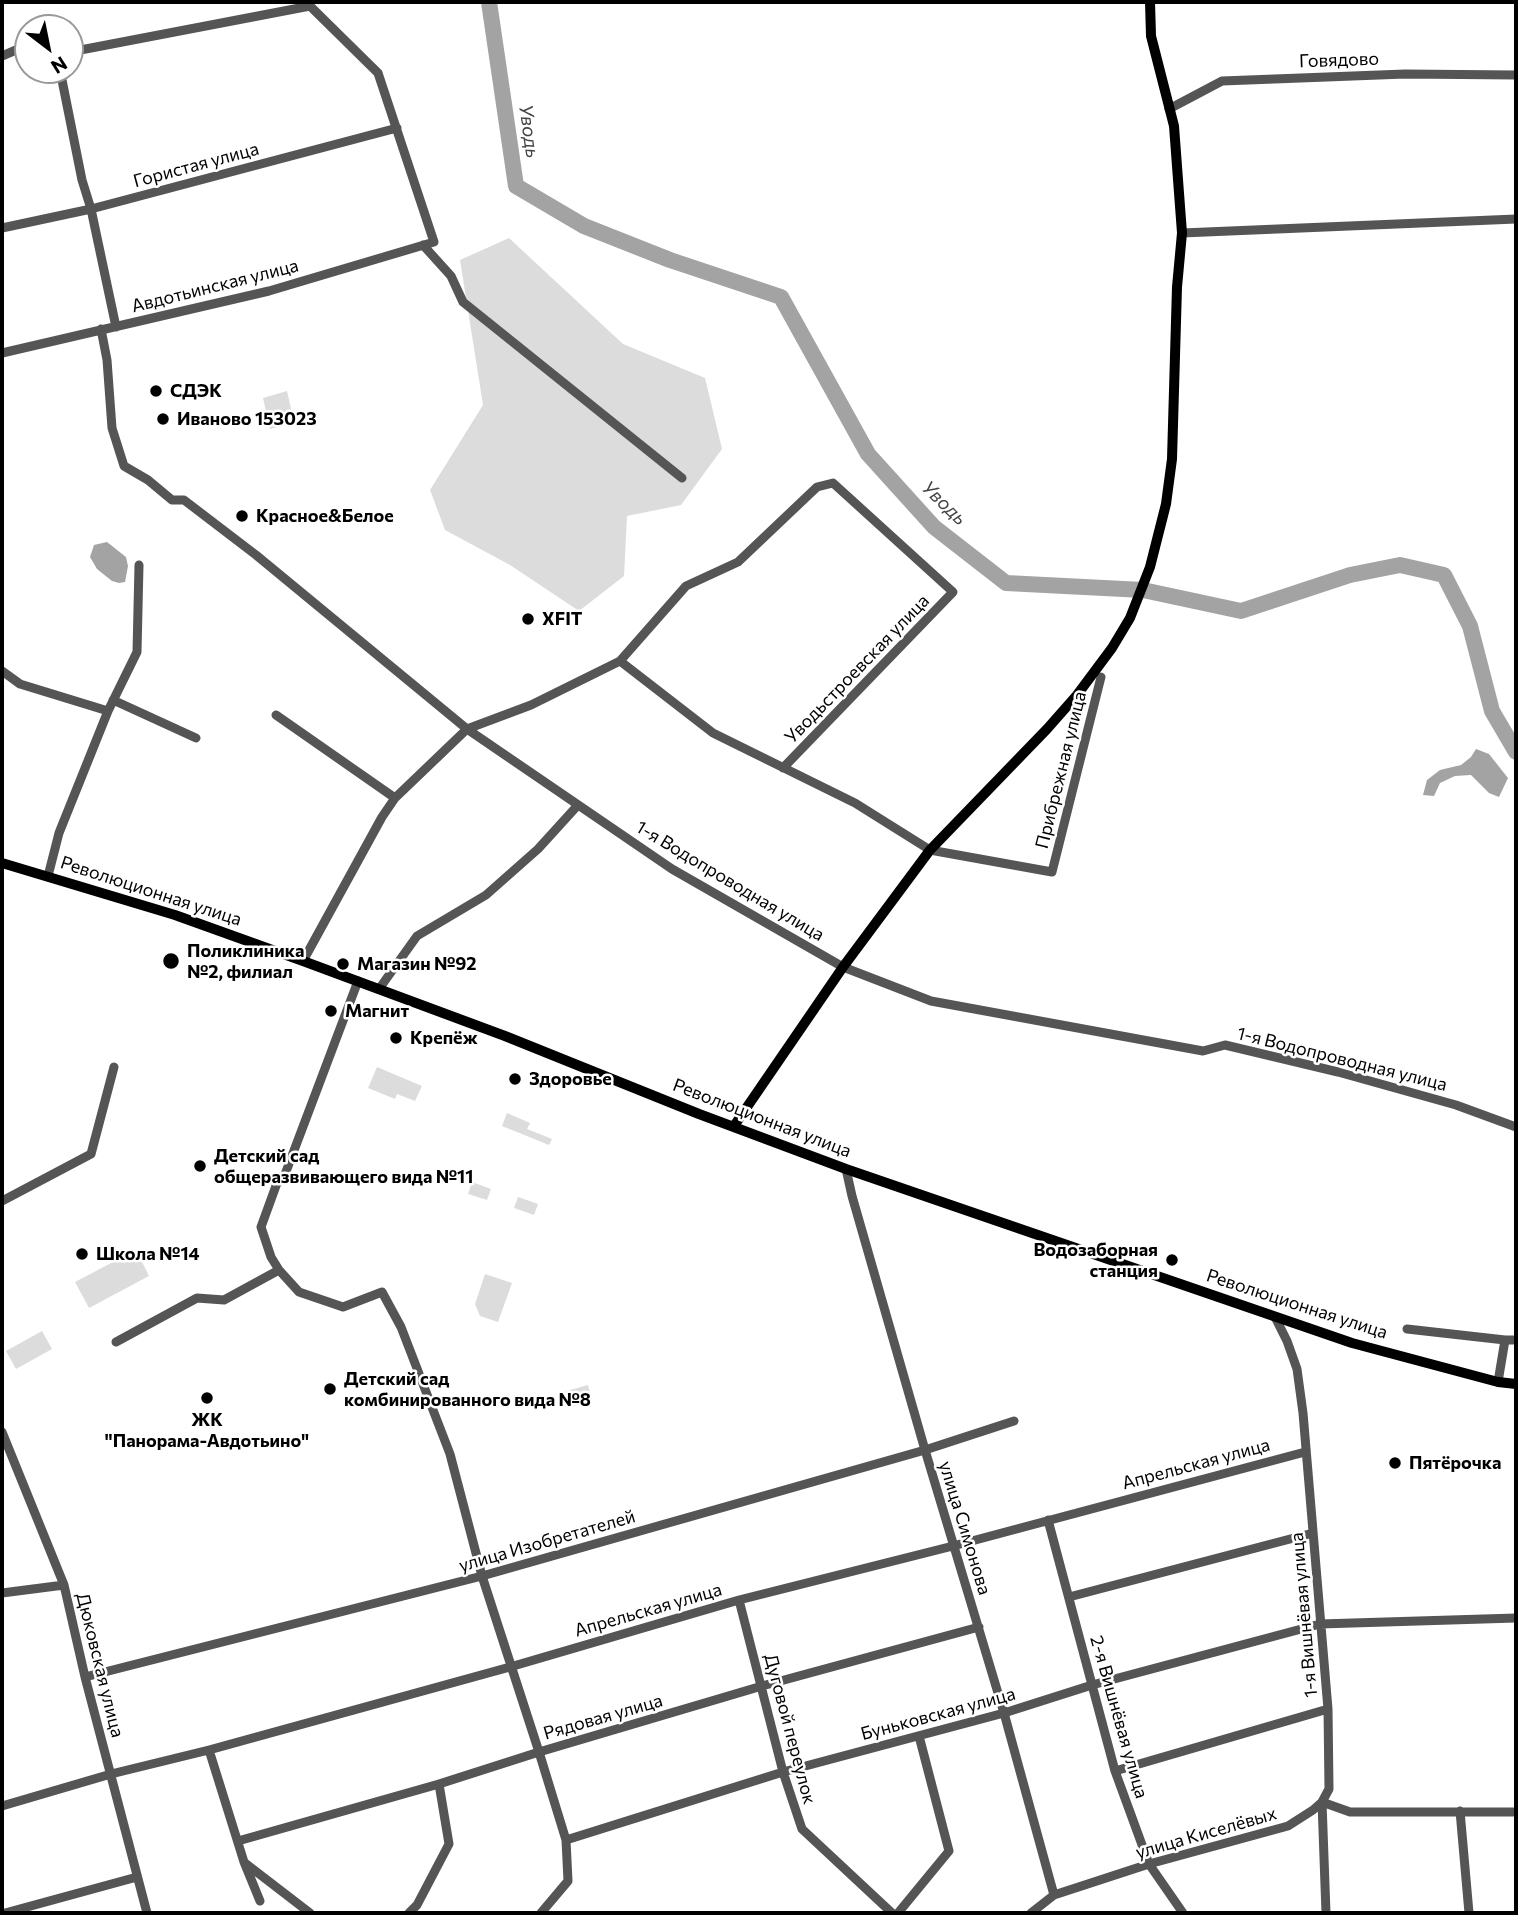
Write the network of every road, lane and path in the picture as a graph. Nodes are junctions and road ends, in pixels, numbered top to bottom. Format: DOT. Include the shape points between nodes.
graph roads {
  1 [pos="1150,2"];
  2 [pos="84,49"];
  3 [pos="1516,75"];
  4 [pos="63,84"];
  5 [pos="1169,109"];
  6 [pos="397,128"];
  7 [pos="91,208"];
  8 [pos="1516,219"];
  9 [pos="2,228"];
  10 [pos="1182,233"];
  11 [pos="422,245"];
  12 [pos="116,327"];
  13 [pos="101,329"];
  14 [pos="2,353"];
  15 [pos="682,478"];
  16 [pos="139,565"];
  17 [pos="620,661"];
  18 [pos="2,671"];
  19 [pos="1101,677"];
  20 [pos="113,700"];
  21 [pos="108,711"];
  22 [pos="276,715"];
  23 [pos="467,729"];
  24 [pos="196,738"];
  25 [pos="783,768"];
  26 [pos="395,798"];
  27 [pos="578,805"];
  28 [pos="930,850"];
  29 [pos="2,863"];
  30 [pos="48,876"];
  31 [pos="303,961"];
  32 [pos="843,967"];
  33 [pos="358,981"];
  34 [pos="379,989"];
  35 [pos="114,1066"];
  36 [pos="734,1126"];
  37 [pos="1516,1127"];
  38 [pos="846,1170"];
  39 [pos="2,1200"];
  40 [pos="279,1270"];
  41 [pos="1275,1317"];
  42 [pos="1407,1329"];
  43 [pos="1505,1340"];
  44 [pos="1516,1340"];
  45 [pos="116,1342"];
  46 [pos="1498,1381"];
  47 [pos="1516,1384"];
  48 [pos="1014,1421"];
  49 [pos="2,1432"];
  50 [pos="925,1450"];
  51 [pos="1305,1452"];
  52 [pos="1048,1520"];
  53 [pos="1313,1533"];
  54 [pos="953,1546"];
  55 [pos="482,1576"];
  56 [pos="64,1585"];
  57 [pos="2,1593"];
  58 [pos="1069,1597"];
  59 [pos="739,1600"];
  60 [pos="1516,1618"];
  61 [pos="1320,1623"];
  62 [pos="979,1627"];
  63 [pos="510,1667"];
  64 [pos="85,1677"];
  65 [pos="1092,1685"];
  66 [pos="762,1686"];
  67 [pos="1328,1709"];
  68 [pos="1004,1713"];
  69 [pos="919,1737"];
  70 [pos="209,1750"];
  71 [pos="539,1752"];
  72 [pos="1115,1771"];
  73 [pos="783,1772"];
  74 [pos="111,1774"];
  75 [pos="439,1784"];
  76 [pos="1322,1802"];
  77 [pos="2,1806"];
  78 [pos="1460,1811"];
  79 [pos="1516,1812"];
  80 [pos="566,1840"];
  81 [pos="238,1841"];
  82 [pos="244,1862"];
  83 [pos="1149,1864"];
  84 [pos="137,1877"];
  85 [pos="1054,1895"];
  86 [pos="260,1901"];
  87 [pos="5,1913"];
  88 [pos="147,1913"];
  89 [pos="310,1913"];
  90 [pos="409,1913"];
  91 [pos="541,1913"];
  92 [pos="892,1913"];
  93 [pos="898,1913"];
  94 [pos="1031,1913"];
  95 [pos="1183,1913"];
  96 [pos="1326,1913"];
  97 [pos="1469,1913"];
  1 -- 5 [label="main road" via="1152,36"];
  2 -- 6 [label="street" via="310,6 378,73"];
  3 -- 5 [label="street, Говядово" via="1222,81"];
  4 -- 7 [label="street"];
  5 -- 10 [label="main road"];
  6 -- 7 [label="street, Гористая улица"];
  6 -- 11 [label="street, Авдотьинская улица" via="434,242"];
  7 -- 9 [label="street, Гористая улица"];
  7 -- 12 [label="street"];
  8 -- 10 [label="street"];
  10 -- 28 [label="main road" via="1166,504 1150,567 1130,618 1077,695"];
  11 -- 12 [label="street, Авдотьинская улица" via="269,290"];
  11 -- 15 [label="street" via="451,275 463,302"];
  12 -- 13 [label="street, Авдотьинская улица"];
  13 -- 14 [label="street, Авдотьинская улица"];
  13 -- 23 [label="street, 1-я Водопроводная улица" via="112,428 124,466 172,500 184,500 194,507"];
  16 -- 20 [label="street" via="138,652"];
  17 -- 23 [label="street" via="530,705"];
  17 -- 25 [label="street" via="713,733"];
  17 -- 25 [label="street, Уводьстроевская улица" via="686,586 738,562 817,488 833,483 953,592"];
  18 -- 21 [label="street" via="20,684"];
  19 -- 28 [label="street, Прибрежная улица" via="1052,872"];
  20 -- 21 [label="street"];
  20 -- 24 [label="street"];
  21 -- 30 [label="street" via="59,833"];
  22 -- 26 [label="street"];
  23 -- 26 [label="street"];
  23 -- 27 [label="street, 1-я Водопроводная улица"];
  25 -- 28 [label="street" via="855,803"];
  26 -- 31 [label="street"];
  27 -- 32 [label="street, 1-я Водопроводная улица" via="672,869"];
  27 -- 34 [label="street" via="486,895 417,936"];
  28 -- 32 [label="main road"];
  29 -- 30 [label="main road, Революционная улица"];
  30 -- 31 [label="main road, Революционная улица"];
  31 -- 33 [label="main road, Революционная улица"];
  32 -- 36 [label="main road"];
  32 -- 37 [label="street, 1-я Водопроводная улица" via="931,1001 1203,1051 1225,1045 1351,1075"];
  33 -- 34 [label="main road, Революционная улица"];
  33 -- 40 [label="street" via="261,1227"];
  34 -- 36 [label="main road, Революционная улица"];
  35 -- 39 [label="street" via="92,1154"];
  36 -- 38 [label="main road, Революционная улица"];
  38 -- 41 [label="main road, Революционная улица"];
  38 -- 50 [label="street, улица Симонова"];
  40 -- 45 [label="street" via="224,1300 197,1298"];
  40 -- 55 [label="street" via="299,1292 343,1307 382,1292 401,1327 443,1434"];
  41 -- 46 [label="main road, Революционная улица" via="1352,1343"];
  41 -- 51 [label="street, 1-я Вишнёвая улица" via="1297,1369"];
  42 -- 43 [label="street"];
  43 -- 44 [label="street"];
  43 -- 46 [label="street"];
  46 -- 47 [label="main road, Революционная улица"];
  48 -- 50 [label="street, улица Изобретателей"];
  49 -- 56 [label="street, Дюковская улица"];
  50 -- 54 [label="street, улица Симонова"];
  50 -- 55 [label="street, улица Изобретателей"];
  51 -- 52 [label="street, Апрельская улица"];
  51 -- 53 [label="street, 1-я Вишнёвая улица"];
  52 -- 54 [label="street, Апрельская улица"];
  52 -- 58 [label="street, 2-я Вишнёвая улица"];
  53 -- 58 [label="street"];
  53 -- 61 [label="street, 1-я Вишнёвая улица"];
  54 -- 59 [label="street, Апрельская улица"];
  54 -- 62 [label="street, улица Симонова"];
  55 -- 63 [label="street"];
  55 -- 64 [label="street, улица Изобретателей"];
  56 -- 57 [label="street"];
  56 -- 64 [label="street, Дюковская улица"];
  58 -- 65 [label="street, 2-я Вишнёвая улица"];
  59 -- 63 [label="street, Апрельская улица"];
  59 -- 66 [label="street, Дуговой переулок"];
  60 -- 61 [label="street, Буньковская улица"];
  61 -- 65 [label="street, Буньковская улица"];
  61 -- 67 [label="street, 1-я Вишнёвая улица"];
  62 -- 66 [label="street, Рядовая улица"];
  62 -- 68 [label="street, улица Симонова"];
  63 -- 70 [label="street, Апрельская улица"];
  63 -- 71 [label="street"];
  64 -- 74 [label="street, Дюковская улица"];
  65 -- 68 [label="street, Буньковская улица"];
  65 -- 72 [label="street, 2-я Вишнёвая улица"];
  66 -- 71 [label="street, Рядовая улица"];
  66 -- 73 [label="street, Дуговой переулок"];
  67 -- 72 [label="street"];
  67 -- 76 [label="street, 1-я Вишнёвая улица" via="1329,1789"];
  68 -- 69 [label="street, Буньковская улица"];
  68 -- 85 [label="street, улица Симонова"];
  69 -- 73 [label="street, Буньковская улица"];
  69 -- 93 [label="street" via="949,1851"];
  70 -- 74 [label="street, Апрельская улица"];
  70 -- 81 [label="street"];
  71 -- 75 [label="street, Рядовая улица"];
  71 -- 80 [label="street"];
  72 -- 83 [label="street, 2-я Вишнёвая улица"];
  73 -- 80 [label="street, Буньковская улица"];
  73 -- 92 [label="street, Дуговой переулок" via="802,1829"];
  74 -- 77 [label="street, Апрельская улица"];
  74 -- 84 [label="street, Дюковская улица"];
  75 -- 81 [label="street, Рядовая улица"];
  75 -- 90 [label="street" via="449,1844"];
  76 -- 78 [label="street" via="1350,1812"];
  76 -- 83 [label="street, улица Киселёвых" via="1288,1826"];
  76 -- 96 [label="street, 1-я Вишнёвая улица"];
  78 -- 79 [label="street"];
  78 -- 97 [label="street"];
  80 -- 91 [label="street" via="568,1881"];
  81 -- 82 [label="street"];
  82 -- 86 [label="street"];
  82 -- 89 [label="street"];
  83 -- 85 [label="street, улица Киселёвых"];
  83 -- 95 [label="street, 2-я Вишнёвая улица"];
  84 -- 87 [label="street"];
  84 -- 88 [label="street, Дюковская улица"];
  85 -- 94 [label="street, улица Киселёвых"];
}
